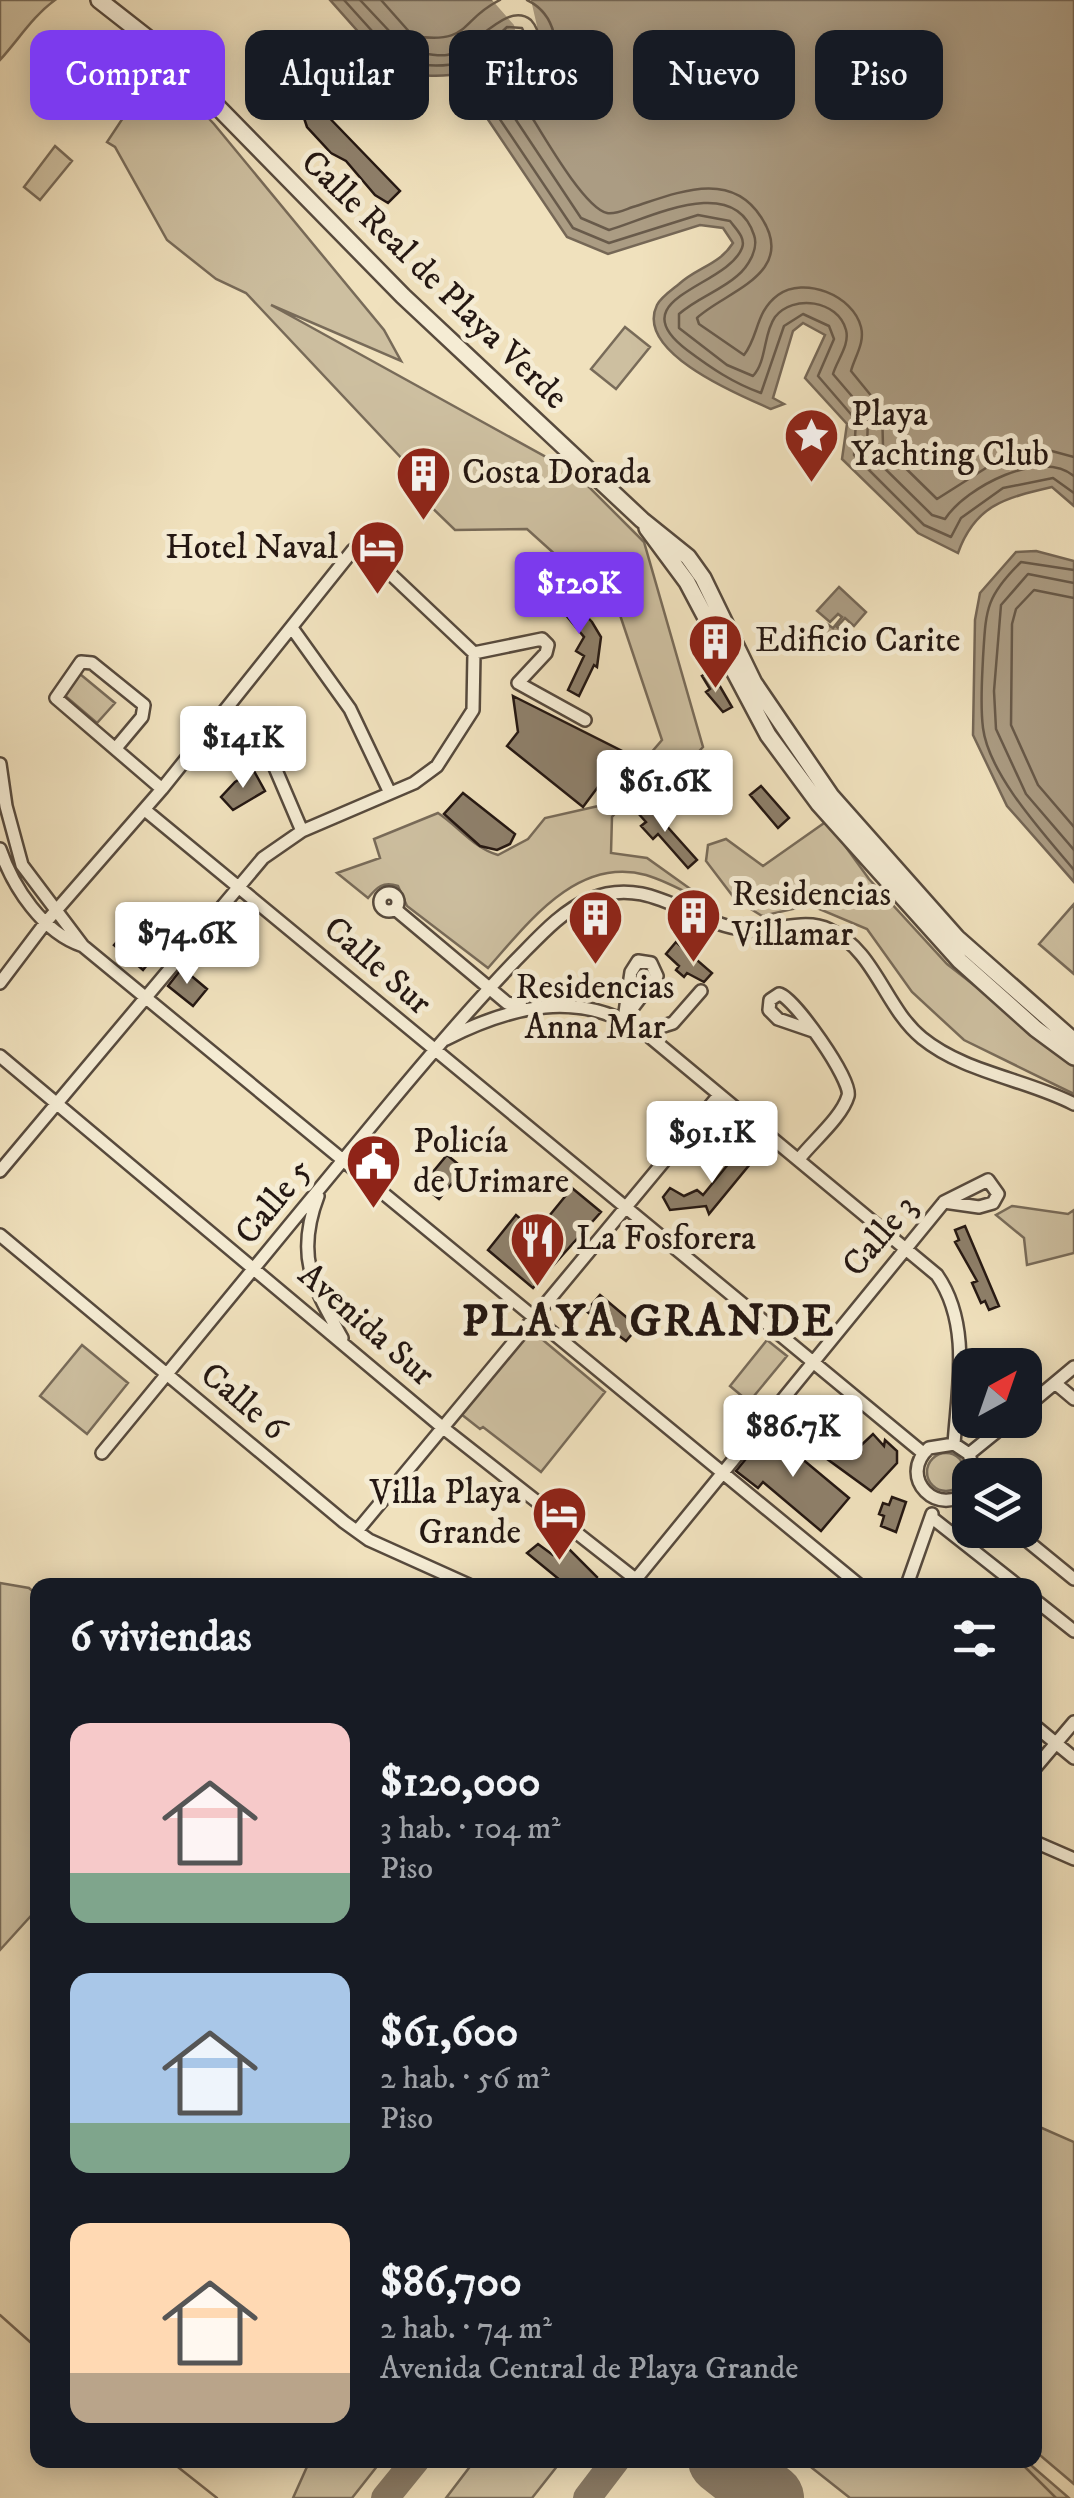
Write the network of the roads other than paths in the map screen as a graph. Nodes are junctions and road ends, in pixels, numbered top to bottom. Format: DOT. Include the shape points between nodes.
graph roads {
  1 [pos="99,0"];
  2 [pos="292,628"];
  3 [pos="474,653"];
  4 [pos="226,711"];
  5 [pos="585,720"];
  6 [pos="116,748"];
  7 [pos="0,764"];
  8 [pos="162,789"];
  9 [pos="390,793"];
  10 [pos="145,810"];
  11 [pos="302,831"];
  12 [pos="0,849"];
  13 [pos="240,885"];
  14 [pos="396,909"];
  15 [pos="50,918"];
  16 [pos="0,983"];
  17 [pos="489,986"];
  18 [pos="700,991"];
  19 [pos="144,997"];
  20 [pos="528,1007"];
  21 [pos="624,1018"];
  22 [pos="813,1031"];
  23 [pos="644,1032"];
  24 [pos="1053,1033"];
  25 [pos="1074,1041"];
  26 [pos="437,1047"];
  27 [pos="0,1056"];
  28 [pos="1074,1057"];
  29 [pos="718,1095"];
  30 [pos="55,1104"];
  31 [pos="1074,1104"];
  32 [pos="345,1158"];
  33 [pos="799,1159"];
  34 [pos="0,1171"];
  35 [pos="321,1188"];
  36 [pos="944,1202"];
  37 [pos="624,1208"];
  38 [pos="0,1235"];
  39 [pos="906,1246"];
  40 [pos="256,1268"];
  41 [pos="534,1316"];
  42 [pos="346,1345"];
  43 [pos="812,1360"];
  44 [pos="1074,1367"];
  45 [pos="166,1374"];
  46 [pos="1055,1383"];
  47 [pos="1042,1394"];
  48 [pos="1074,1400"];
  49 [pos="442,1427"];
  50 [pos="989,1438"];
  51 [pos="954,1444"];
  52 [pos="102,1453"];
  53 [pos="923,1453"];
  54 [pos="970,1454"];
  55 [pos="971,1458"];
  56 [pos="721,1472"];
  57 [pos="952,1500"];
  58 [pos="937,1501"];
  59 [pos="931,1517"];
  60 [pos="357,1532"];
  61 [pos="1036,1548"];
  62 [pos="454,1578"];
  63 [pos="631,1578"];
  64 [pos="641,1578"];
  65 [pos="850,1578"];
  66 [pos="909,1578"];
  67 [pos="1007,1578"];
  68 [pos="1074,1579"];
  69 [pos="1042,1606"];
  70 [pos="1074,1631"];
  71 [pos="1074,1722"];
  72 [pos="1042,1731"];
  73 [pos="1056,1742"];
  74 [pos="1074,1758"];
  75 [pos="1042,1759"];
  76 [pos="1042,1845"];
  77 [pos="1074,1859"];
  1 -- 24 [label="street, Calle Real de Playa Verde" via="159,47 349,244 642,520 687,582 768,735 922,912"];
  2 -- 3 [label="street" via="352,550 364,548"];
  2 -- 4 [label="street"];
  2 -- 9 [label="street" via="350,709"];
  3 -- 5 [label="street" via="542,640 546,653 518,683"];
  3 -- 9 [label="street" via="474,710 460,736 429,772"];
  4 -- 8 [label="street"];
  4 -- 11 [label="street" via="273,763"];
  6 -- 6 [label="street" via="56,698 81,662 92,663 144,705"];
  6 -- 8 [label="street"];
  7 -- 15 [label="street" via="19,856"];
  8 -- 10 [label="street"];
  9 -- 11 [label="street"];
  10 -- 13 [label="street, Calle Sur"];
  10 -- 15 [label="street"];
  11 -- 13 [label="street" via="263,858"];
  12 -- 15 [label="street" via="24,896"];
  13 -- 19 [label="street"];
  13 -- 26 [label="street, Calle Sur"];
  14 -- 17 [label="street"];
  15 -- 16 [label="street"];
  15 -- 19 [label="street"];
  17 -- 20 [label="street" via="508,1003"];
  17 -- 26 [label="street, Calle 5"];
  17 -- 31 [label="street, Calle 5" via="565,914 615,891 660,897 733,928 814,924 851,944 924,1040"];
  18 -- 23 [label="street" via="673,1023"];
  19 -- 30 [label="street"];
  19 -- 32 [label="street"];
  20 -- 21 [label="street" via="585,1007"];
  20 -- 26 [label="street"];
  21 -- 21 [label="street" via="657,976 648,961 632,968"];
  21 -- 23 [label="street"];
  22 -- 33 [label="street" via="850,1090"];
  23 -- 29 [label="street"];
  24 -- 25 [label="street, Calle Real de Playa Verde"];
  24 -- 28 [label="street, Calle Real de Playa Verde"];
  26 -- 32 [label="street, Calle 5"];
  26 -- 37 [label="street, Calle Sur"];
  27 -- 30 [label="street, Avenida Sur"];
  29 -- 33 [label="street"];
  29 -- 37 [label="street"];
  30 -- 34 [label="street"];
  30 -- 40 [label="street, Avenida Sur"];
  32 -- 35 [label="street, Calle 5"];
  32 -- 41 [label="street"];
  33 -- 39 [label="street"];
  35 -- 40 [label="street, Calle 5"];
  35 -- 42 [label="street" via="309,1220 309,1274"];
  36 -- 39 [label="street, Calle 3"];
  37 -- 41 [label="street"];
  37 -- 43 [label="street, Calle Sur"];
  38 -- 45 [label="street, Calle 6"];
  39 -- 43 [label="street, Calle 3"];
  39 -- 51 [label="street" via="936,1274 956,1310"];
  40 -- 42 [label="street, Avenida Sur"];
  40 -- 45 [label="street, Calle 5"];
  41 -- 49 [label="street"];
  41 -- 56 [label="street"];
  42 -- 49 [label="street, Avenida Sur"];
  43 -- 53 [label="street, Calle Sur"];
  43 -- 56 [label="street, Calle 3"];
  44 -- 46 [label="street"];
  45 -- 52 [label="street, Calle 5"];
  45 -- 60 [label="street, Calle 6"];
  46 -- 47 [label="street"];
  46 -- 48 [label="street"];
  49 -- 60 [label="street"];
  49 -- 63 [label="street, Avenida Sur"];
  50 -- 54 [label="street"];
  51 -- 53 [label="street"];
  51 -- 54 [label="street"];
  53 -- 58 [label="street" via="918,1480"];
  54 -- 55 [label="street"];
  56 -- 64 [label="street, Calle 3"];
  56 -- 65 [label="street"];
  57 -- 58 [label="street"];
  58 -- 59 [label="street"];
  59 -- 66 [label="street"];
  59 -- 67 [label="street"];
  60 -- 62 [label="street, Calle 6"];
  61 -- 68 [label="street"];
  69 -- 70 [label="street"];
  71 -- 73 [label="street"];
  72 -- 73 [label="street"];
  73 -- 74 [label="street"];
  73 -- 75 [label="street"];
  76 -- 77 [label="street"];
}
